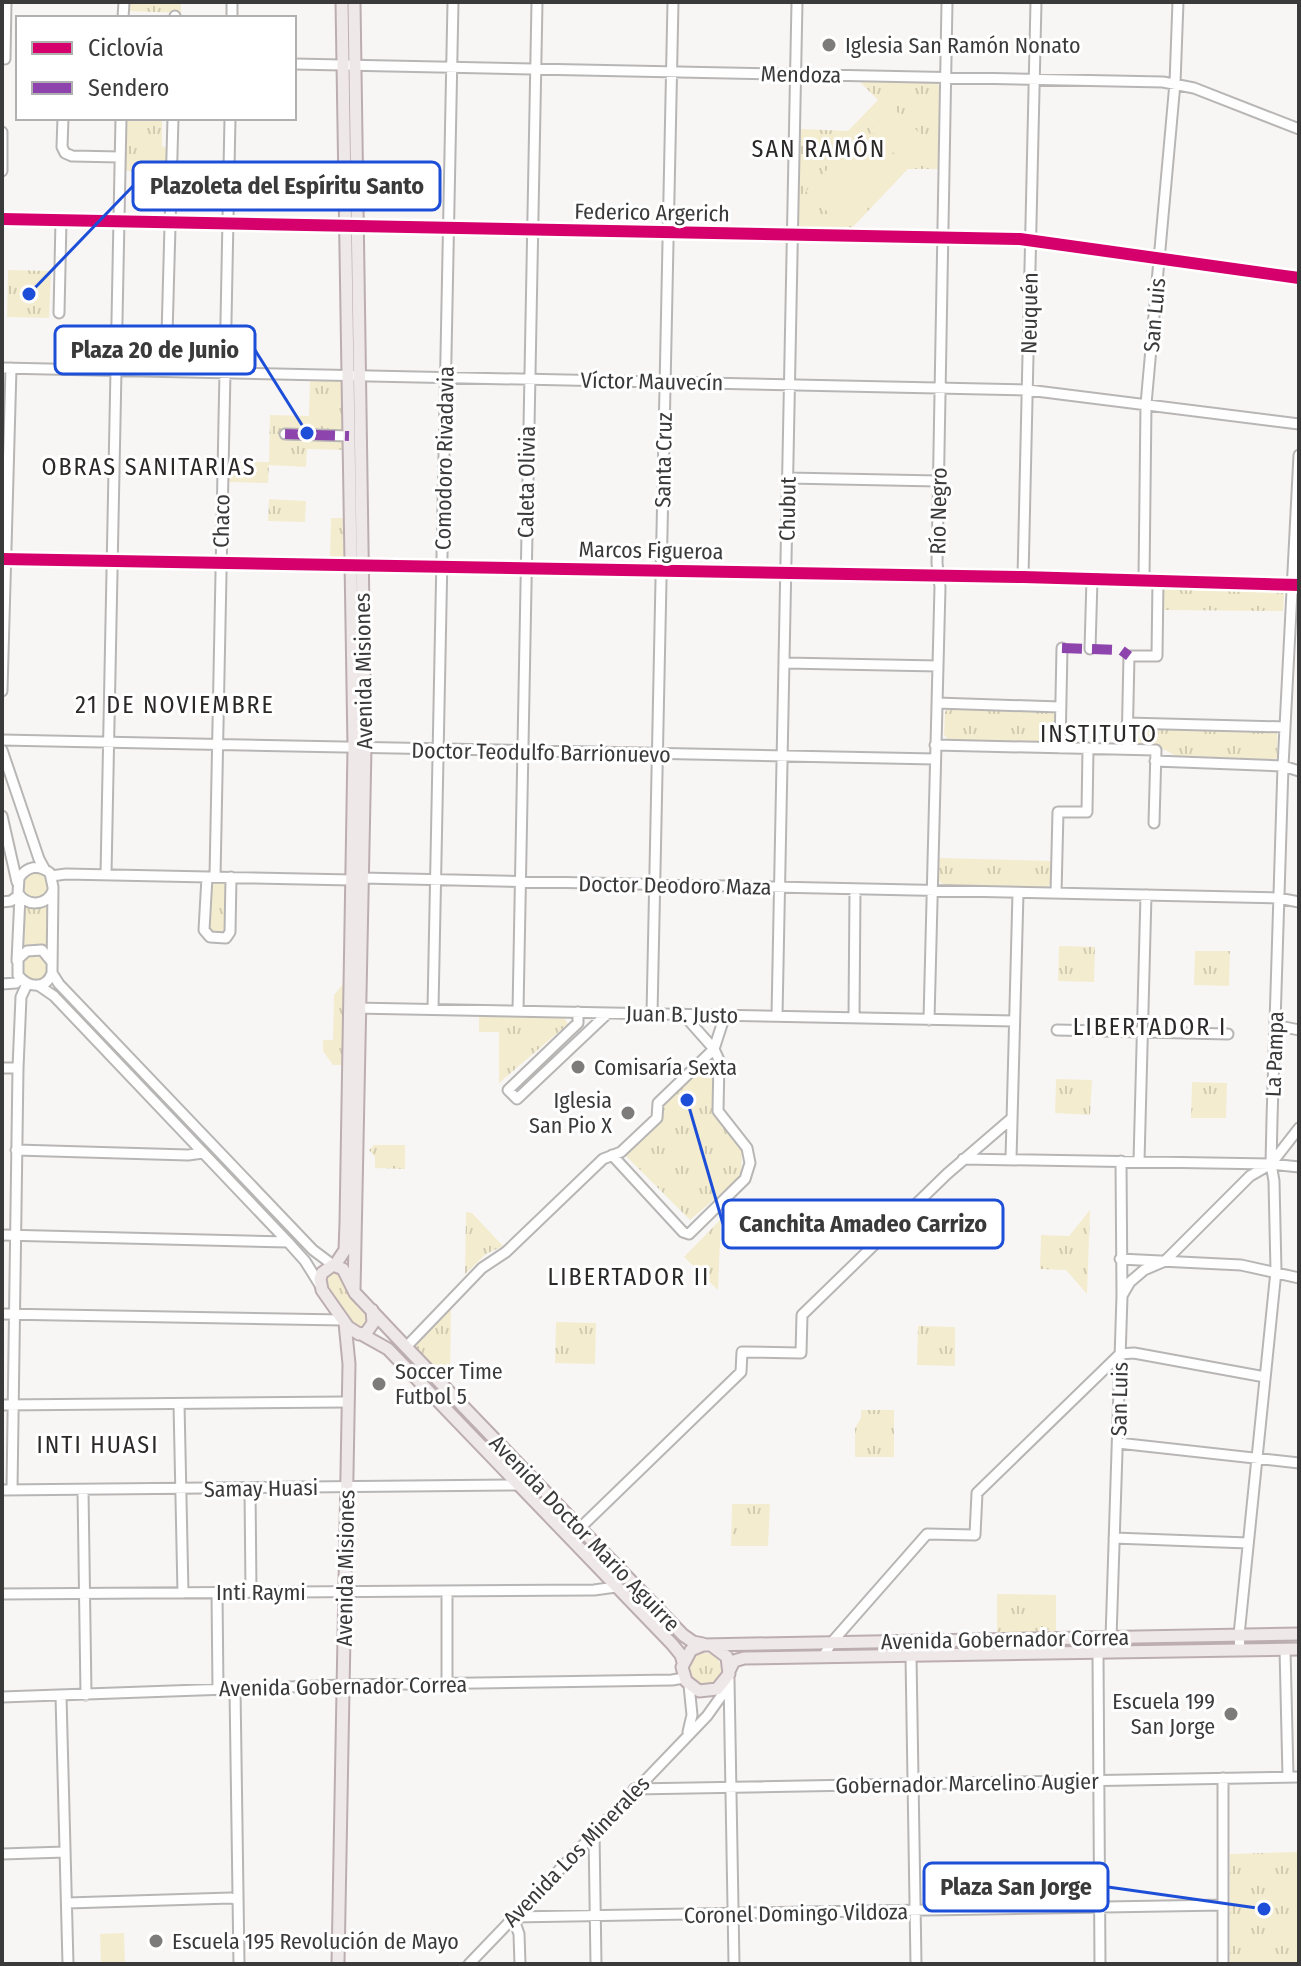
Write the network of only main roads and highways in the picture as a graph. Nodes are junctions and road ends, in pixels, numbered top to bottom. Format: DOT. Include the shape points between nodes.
graph roads {
  1 [pos="342,2"];
  2 [pos="354,2"];
  3 [pos="350,65"];
  4 [pos="353,375"];
  5 [pos="356,565"];
  6 [pos="355,1008"];
  7 [pos="334,1265"];
  8 [pos="354,1291"];
  9 [pos="372,1310"];
  10 [pos="344,1321"];
  11 [pos="362,1335"];
  12 [pos="349,1364"];
  13 [pos="1299,1634"];
  14 [pos="707,1645"];
  15 [pos="1299,1649"];
  16 [pos="683,1662"];
  17 [pos="728,1674"];
  18 [pos="338,1964"];
  1 -- 3 [label="main road, Avenida Misiones"];
  2 -- 3 [label="main road, Avenida Misiones"];
  3 -- 4 [label="main road, Avenida Misiones"];
  4 -- 5 [label="main road, Avenida Misiones"];
  4 -- 5 [label="main road, Avenida Misiones" via="349,436"];
  5 -- 6 [label="main road, Avenida Misiones" via="360,748"];
  6 -- 7 [label="main road, Avenida Misiones" via="345,1245"];
  6 -- 8 [label="main road, Avenida Misiones"];
  7 -- 8 [label="main road, Avenida Doctor Mario Aguirre" via="345,1272"];
  7 -- 10 [label="main road, Avenida Misiones" via="322,1273 321,1287"];
  8 -- 9 [label="main road, Avenida Doctor Mario Aguirre"];
  9 -- 11 [label="main road, Avenida Misiones" via="372,1326"];
  9 -- 14 [label="main road, Avenida Doctor Mario Aguirre" via="683,1635"];
  10 -- 11 [label="main road, Avenida Doctor Mario Aguirre"];
  10 -- 12 [label="main road, Avenida Misiones"];
  11 -- 12 [label="main road, Avenida Misiones"];
  11 -- 16 [label="main road, Avenida Doctor Mario Aguirre" via="388,1349"];
  12 -- 18 [label="main road, Avenida Misiones"];
  13 -- 14 [label="main road, Avenida Gobernador Correa"];
  14 -- 16 [label="main road" via="691,1650"];
  14 -- 17 [label="main road" via="727,1657"];
  15 -- 17 [label="main road, Avenida Gobernador Correa" via="738,1659"];
  16 -- 17 [label="main road" via="687,1681 704,1691 717,1689"];
}
